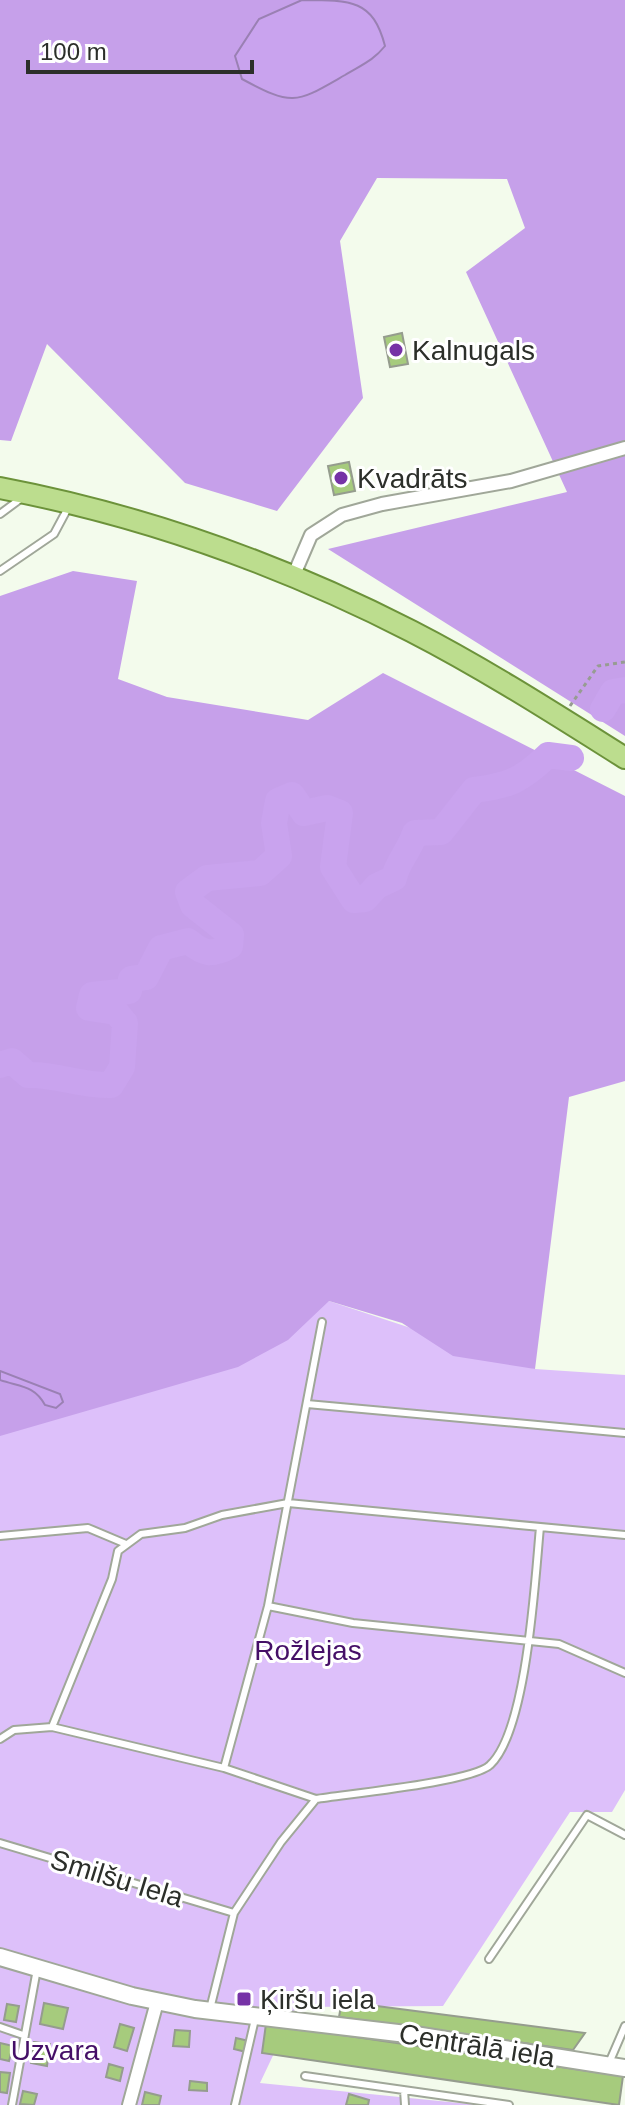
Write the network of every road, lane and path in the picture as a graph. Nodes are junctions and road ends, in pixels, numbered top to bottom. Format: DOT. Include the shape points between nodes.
graph roads {
  1 [pos="625,448"];
  2 [pos="0,488"];
  3 [pos="29,493"];
  4 [pos="70,503"];
  5 [pos="0,514"];
  6 [pos="0,571"];
  7 [pos="293,577"];
  8 [pos="625,662"];
  9 [pos="572,703"];
  10 [pos="625,758"];
  11 [pos="322,1322"];
  12 [pos="307,1404"];
  13 [pos="625,1433"];
  14 [pos="288,1503"];
  15 [pos="540,1527"];
  16 [pos="625,1535"];
  17 [pos="0,1536"];
  18 [pos="126,1544"];
  19 [pos="268,1606"];
  20 [pos="528,1638"];
  21 [pos="625,1673"];
  22 [pos="52,1727"];
  23 [pos="0,1739"];
  24 [pos="224,1768"];
  25 [pos="316,1799"];
  26 [pos="625,1835"];
  27 [pos="0,1843"];
  28 [pos="234,1913"];
  29 [pos="0,1957"];
  30 [pos="489,1959"];
  31 [pos="37,1969"];
  32 [pos="157,2002"];
  33 [pos="209,2010"];
  34 [pos="256,2015"];
  35 [pos="625,2026"];
  36 [pos="0,2027"];
  37 [pos="23,2035"];
  38 [pos="617,2067"];
  39 [pos="305,2076"];
  40 [pos="404,2090"];
  41 [pos="12,2105"];
  42 [pos="129,2105"];
  43 [pos="235,2105"];
  44 [pos="405,2105"];
  45 [pos="509,2105"];
  1 -- 7 [label="street" via="511,481 342,515 311,535"];
  2 -- 3 [label="main road"];
  3 -- 4 [label="main road"];
  3 -- 5 [label="lane"];
  4 -- 6 [label="lane" via="54,534"];
  4 -- 7 [label="main road" via="189,537"];
  7 -- 10 [label="main road" via="414,632"];
  8 -- 9 [label="path" via="598,666"];
  11 -- 12 [label="lane"];
  12 -- 13 [label="lane"];
  12 -- 14 [label="lane"];
  14 -- 15 [label="lane"];
  14 -- 18 [label="lane" via="141,1534"];
  14 -- 19 [label="lane"];
  15 -- 16 [label="lane"];
  15 -- 20 [label="lane"];
  17 -- 18 [label="lane" via="88,1528"];
  18 -- 22 [label="lane" via="118,1551 112,1579"];
  19 -- 20 [label="lane" via="353,1623"];
  19 -- 24 [label="lane"];
  20 -- 21 [label="lane" via="559,1644"];
  20 -- 25 [label="lane" via="509,1739 489,1767 443,1780"];
  22 -- 23 [label="lane" via="14,1730"];
  22 -- 24 [label="lane"];
  24 -- 25 [label="lane"];
  25 -- 28 [label="lane"];
  26 -- 30 [label="lane" via="587,1815"];
  27 -- 28 [label="lane, Smilšu Iela"];
  28 -- 33 [label="lane"];
  29 -- 31 [label="street, Centrālā iela"];
  31 -- 32 [label="street, Centrālā iela"];
  31 -- 37 [label="lane"];
  32 -- 33 [label="street, Centrālā iela"];
  32 -- 42 [label="street"];
  33 -- 34 [label="street, Centrālā iela"];
  34 -- 38 [label="street, Centrālā iela"];
  34 -- 43 [label="lane"];
  35 -- 38 [label="lane"];
  36 -- 37 [label="lane"];
  37 -- 41 [label="lane"];
  39 -- 40 [label="lane"];
  40 -- 44 [label="lane"];
  40 -- 45 [label="lane"];
}
